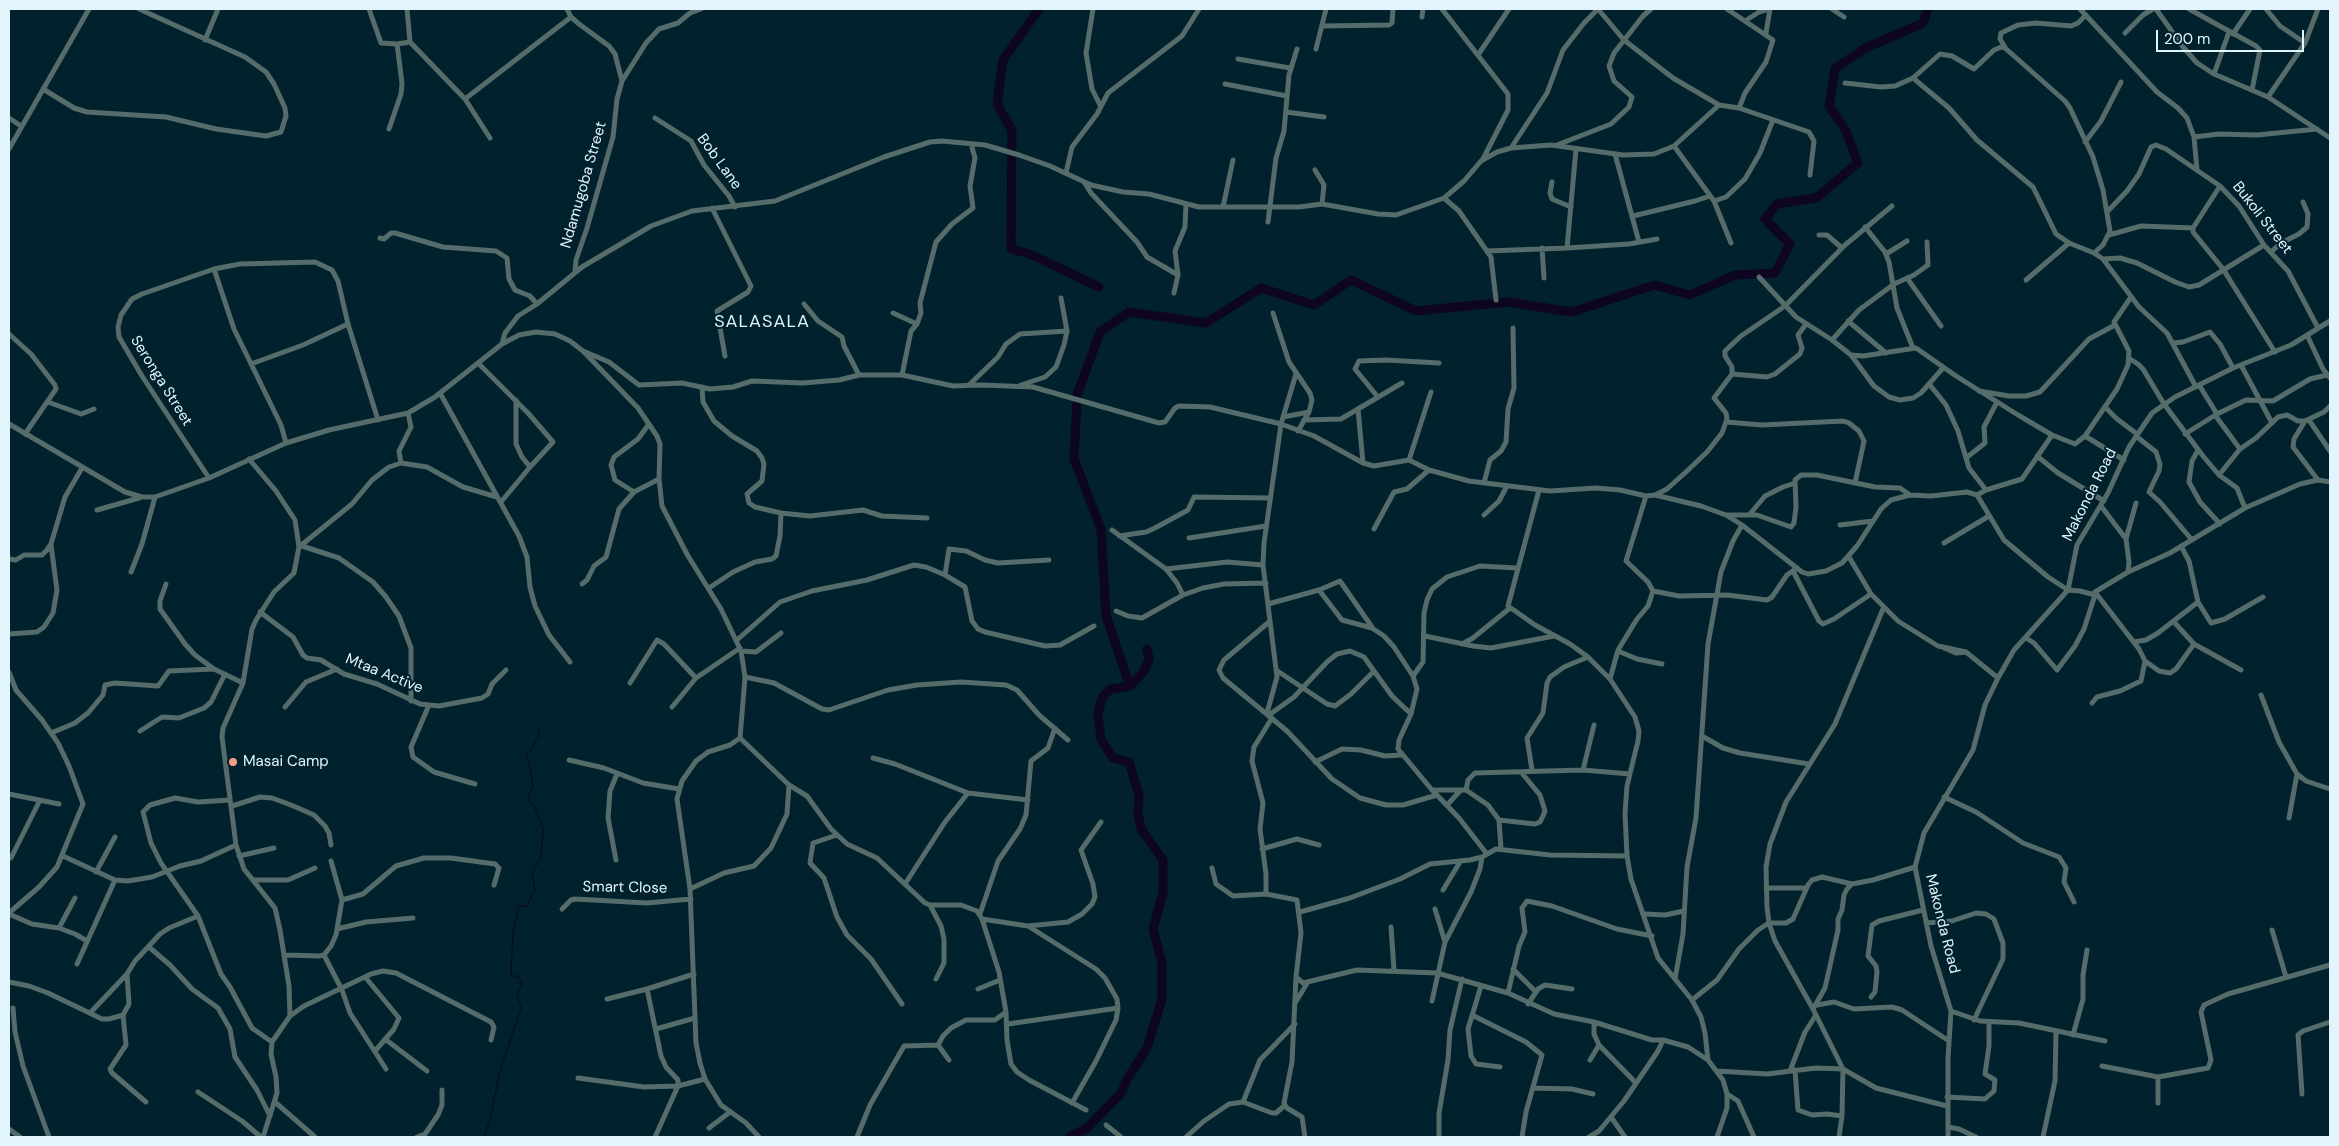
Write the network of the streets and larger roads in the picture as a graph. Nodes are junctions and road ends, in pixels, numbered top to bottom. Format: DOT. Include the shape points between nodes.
graph roads {
  1 [pos="89,9"];
  2 [pos="139,9"];
  3 [pos="218,9"];
  4 [pos="369,9"];
  5 [pos="407,9"];
  6 [pos="567,9"];
  7 [pos="701,9"];
  8 [pos="1093,9"];
  9 [pos="1199,9"];
  10 [pos="1326,9"];
  11 [pos="1393,9"];
  12 [pos="1423,9"];
  13 [pos="1442,9"];
  14 [pos="1510,9"];
  15 [pos="1598,9"];
  16 [pos="1652,9"];
  17 [pos="1726,9"];
  18 [pos="1770,9"];
  19 [pos="1832,9"];
  20 [pos="2080,9"];
  21 [pos="2154,9"];
  22 [pos="2189,9"];
  23 [pos="2250,9"];
  24 [pos="2266,9"];
  25 [pos="2318,9"];
  26 [pos="2086,15"];
  27 [pos="1422,16"];
  28 [pos="571,17"];
  29 [pos="1844,17"];
  30 [pos="1745,21"];
  31 [pos="1322,26"];
  32 [pos="1766,33"];
  33 [pos="2125,33"];
  34 [pos="2231,33"];
  35 [pos="205,40"];
  36 [pos="1624,40"];
  37 [pos="410,42"];
  38 [pos="2304,43"];
  39 [pos="397,44"];
  40 [pos="2005,48"];
  41 [pos="1296,49"];
  42 [pos="1316,49"];
  43 [pos="1478,54"];
  44 [pos="1238,59"];
  45 [pos="1290,68"];
  46 [pos="2214,74"];
  47 [pos="1913,78"];
  48 [pos="622,81"];
  49 [pos="1845,82"];
  50 [pos="2121,82"];
  51 [pos="1225,84"];
  52 [pos="42,89"];
  53 [pos="2252,90"];
  54 [pos="1287,96"];
  55 [pos="2268,97"];
  56 [pos="465,99"];
  57 [pos="1100,105"];
  58 [pos="1719,105"];
  59 [pos="1739,108"];
  60 [pos="1286,112"];
  61 [pos="1324,117"];
  62 [pos="9,118"];
  63 [pos="655,118"];
  64 [pos="1773,120"];
  65 [pos="21,126"];
  66 [pos="389,129"];
  67 [pos="2317,129"];
  68 [pos="2194,137"];
  69 [pos="490,138"];
  70 [pos="2330,138"];
  71 [pos="2085,142"];
  72 [pos="971,144"];
  73 [pos="1557,145"];
  74 [pos="1674,146"];
  75 [pos="1512,148"];
  76 [pos="9,149"];
  77 [pos="1576,149"];
  78 [pos="1615,154"];
  79 [pos="1232,160"];
  80 [pos="1481,161"];
  81 [pos="1315,170"];
  82 [pos="2197,170"];
  83 [pos="1066,173"];
  84 [pos="1810,175"];
  85 [pos="1084,182"];
  86 [pos="1552,182"];
  87 [pos="2220,186"];
  88 [pos="1710,196"];
  89 [pos="1444,198"];
  90 [pos="1714,201"];
  91 [pos="2303,202"];
  92 [pos="1186,204"];
  93 [pos="1322,204"];
  94 [pos="1270,206"];
  95 [pos="1892,206"];
  96 [pos="735,207"];
  97 [pos="1571,207"];
  98 [pos="712,208"];
  99 [pos="1223,208"];
  100 [pos="2108,212"];
  101 [pos="1633,216"];
  102 [pos="1268,222"];
  103 [pos="1865,227"];
  104 [pos="2193,228"];
  105 [pos="1819,235"];
  106 [pos="2109,235"];
  107 [pos="380,238"];
  108 [pos="1657,239"];
  109 [pos="1907,241"];
  110 [pos="1639,242"];
  111 [pos="1927,242"];
  112 [pos="1731,243"];
  113 [pos="2068,243"];
  114 [pos="2264,245"];
  115 [pos="1542,248"];
  116 [pos="1567,248"];
  117 [pos="1842,248"];
  118 [pos="1487,251"];
  119 [pos="2271,252"];
  120 [pos="2094,253"];
  121 [pos="1886,254"];
  122 [pos="2103,259"];
  123 [pos="214,269"];
  124 [pos="2223,269"];
  125 [pos="574,272"];
  126 [pos="1178,275"];
  127 [pos="1759,276"];
  128 [pos="1544,278"];
  129 [pos="1907,278"];
  130 [pos="2026,280"];
  131 [pos="1894,284"];
  132 [pos="1174,293"];
  133 [pos="2131,297"];
  134 [pos="1062,298"];
  135 [pos="1496,300"];
  136 [pos="537,304"];
  137 [pos="804,304"];
  138 [pos="1785,306"];
  139 [pos="893,313"];
  140 [pos="1274,313"];
  141 [pos="1848,321"];
  142 [pos="2330,321"];
  143 [pos="348,324"];
  144 [pos="918,324"];
  145 [pos="1806,324"];
  146 [pos="2115,325"];
  147 [pos="1941,326"];
  148 [pos="1514,328"];
  149 [pos="2318,328"];
  150 [pos="1067,331"];
  151 [pos="9,334"];
  152 [pos="2307,335"];
  153 [pos="1832,340"];
  154 [pos="2173,343"];
  155 [pos="502,344"];
  156 [pos="1913,348"];
  157 [pos="583,351"];
  158 [pos="2275,352"];
  159 [pos="1886,353"];
  160 [pos="725,356"];
  161 [pos="1851,356"];
  162 [pos="2130,359"];
  163 [pos="251,364"];
  164 [pos="479,364"];
  165 [pos="1439,364"];
  166 [pos="2240,365"];
  167 [pos="1943,368"];
  168 [pos="2233,368"];
  169 [pos="1296,374"];
  170 [pos="1732,374"];
  171 [pos="859,375"];
  172 [pos="902,375"];
  173 [pos="2329,377"];
  174 [pos="1402,383"];
  175 [pos="969,385"];
  176 [pos="1930,385"];
  177 [pos="1021,386"];
  178 [pos="2198,386"];
  179 [pos="702,387"];
  180 [pos="1979,391"];
  181 [pos="1431,392"];
  182 [pos="440,393"];
  183 [pos="1377,396"];
  184 [pos="516,400"];
  185 [pos="2258,400"];
  186 [pos="48,402"];
  187 [pos="1998,402"];
  188 [pos="2164,404"];
  189 [pos="2105,406"];
  190 [pos="2330,406"];
  191 [pos="94,409"];
  192 [pos="1358,409"];
  193 [pos="1309,412"];
  194 [pos="408,413"];
  195 [pos="2216,414"];
  196 [pos="1283,417"];
  197 [pos="378,420"];
  198 [pos="1304,420"];
  199 [pos="2307,421"];
  200 [pos="1726,422"];
  201 [pos="2272,423"];
  202 [pos="9,424"];
  203 [pos="649,424"];
  204 [pos="1281,424"];
  205 [pos="1298,431"];
  206 [pos="25,434"];
  207 [pos="2185,434"];
  208 [pos="2052,435"];
  209 [pos="2136,435"];
  210 [pos="2085,436"];
  211 [pos="286,443"];
  212 [pos="2240,449"];
  213 [pos="2198,450"];
  214 [pos="2330,452"];
  215 [pos="2037,456"];
  216 [pos="1966,458"];
  217 [pos="249,459"];
  218 [pos="1409,460"];
  219 [pos="2124,460"];
  220 [pos="401,463"];
  221 [pos="1363,463"];
  222 [pos="530,467"];
  223 [pos="82,468"];
  224 [pos="1429,470"];
  225 [pos="2219,475"];
  226 [pos="209,478"];
  227 [pos="659,479"];
  228 [pos="2318,480"];
  229 [pos="2330,482"];
  230 [pos="1484,483"];
  231 [pos="1796,483"];
  232 [pos="1855,483"];
  233 [pos="1507,486"];
  234 [pos="1539,490"];
  235 [pos="1986,490"];
  236 [pos="634,492"];
  237 [pos="1655,495"];
  238 [pos="1910,495"];
  239 [pos="1976,495"];
  240 [pos="1646,496"];
  241 [pos="142,497"];
  242 [pos="155,497"];
  243 [pos="498,497"];
  244 [pos="1270,498"];
  245 [pos="501,502"];
  246 [pos="2102,503"];
  247 [pos="2136,503"];
  248 [pos="2245,508"];
  249 [pos="97,510"];
  250 [pos="781,513"];
  251 [pos="1750,514"];
  252 [pos="1484,515"];
  253 [pos="1726,515"];
  254 [pos="1989,516"];
  255 [pos="927,518"];
  256 [pos="1873,521"];
  257 [pos="2220,524"];
  258 [pos="1742,525"];
  259 [pos="1840,525"];
  260 [pos="1266,526"];
  261 [pos="1374,529"];
  262 [pos="1112,530"];
  263 [pos="1119,536"];
  264 [pos="1189,538"];
  265 [pos="2126,539"];
  266 [pos="2192,540"];
  267 [pos="1944,543"];
  268 [pos="51,544"];
  269 [pos="2181,546"];
  270 [pos="301,547"];
  271 [pos="1849,556"];
  272 [pos="9,559"];
  273 [pos="1049,560"];
  274 [pos="1263,565"];
  275 [pos="1517,568"];
  276 [pos="1166,569"];
  277 [pos="1795,570"];
  278 [pos="131,572"];
  279 [pos="2128,572"];
  280 [pos="945,575"];
  281 [pos="1266,583"];
  282 [pos="166,584"];
  283 [pos="582,584"];
  284 [pos="708,588"];
  285 [pos="1319,590"];
  286 [pos="2068,590"];
  287 [pos="1653,591"];
  288 [pos="1871,594"];
  289 [pos="2095,594"];
  290 [pos="1183,595"];
  291 [pos="1716,596"];
  292 [pos="2263,597"];
  293 [pos="2198,602"];
  294 [pos="1268,604"];
  295 [pos="1510,608"];
  296 [pos="1883,609"];
  297 [pos="1116,611"];
  298 [pos="260,612"];
  299 [pos="1269,622"];
  300 [pos="2174,622"];
  301 [pos="1094,626"];
  302 [pos="1372,628"];
  303 [pos="781,633"];
  304 [pos="9,634"];
  305 [pos="1425,636"];
  306 [pos="1554,636"];
  307 [pos="2026,638"];
  308 [pos="737,640"];
  309 [pos="2134,642"];
  310 [pos="1462,644"];
  311 [pos="2194,644"];
  312 [pos="740,650"];
  313 [pos="1618,651"];
  314 [pos="1588,657"];
  315 [pos="2145,661"];
  316 [pos="570,662"];
  317 [pos="1662,664"];
  318 [pos="214,669"];
  319 [pos="337,669"];
  320 [pos="506,670"];
  321 [pos="1276,670"];
  322 [pos="2241,670"];
  323 [pos="1374,671"];
  324 [pos="9,672"];
  325 [pos="225,674"];
  326 [pos="745,676"];
  327 [pos="1413,676"];
  328 [pos="696,678"];
  329 [pos="1998,678"];
  330 [pos="1610,679"];
  331 [pos="243,683"];
  332 [pos="630,684"];
  333 [pos="1304,687"];
  334 [pos="2261,696"];
  335 [pos="411,701"];
  336 [pos="2092,703"];
  337 [pos="429,705"];
  338 [pos="285,707"];
  339 [pos="672,707"];
  340 [pos="1411,714"];
  341 [pos="1269,715"];
  342 [pos="1594,725"];
  343 [pos="1055,728"];
  344 [pos="140,731"];
  345 [pos="51,733"];
  346 [pos="1702,736"];
  347 [pos="740,738"];
  348 [pos="1068,740"];
  349 [pos="1401,755"];
  350 [pos="874,758"];
  351 [pos="569,760"];
  352 [pos="1315,762"];
  353 [pos="1809,764"];
  354 [pos="1532,770"];
  355 [pos="1584,770"];
  356 [pos="1521,772"];
  357 [pos="617,774"];
  358 [pos="1630,774"];
  359 [pos="2297,774"];
  360 [pos="475,784"];
  361 [pos="789,785"];
  362 [pos="2330,788"];
  363 [pos="678,789"];
  364 [pos="1432,790"];
  365 [pos="1463,790"];
  366 [pos="968,793"];
  367 [pos="9,794"];
  368 [pos="1437,795"];
  369 [pos="1944,797"];
  370 [pos="40,800"];
  371 [pos="1028,800"];
  372 [pos="231,803"];
  373 [pos="59,804"];
  374 [pos="1447,805"];
  375 [pos="2289,818"];
  376 [pos="1499,820"];
  377 [pos="1101,822"];
  378 [pos="837,835"];
  379 [pos="115,837"];
  380 [pos="236,845"];
  381 [pos="331,845"];
  382 [pos="1319,845"];
  383 [pos="274,848"];
  384 [pos="1262,849"];
  385 [pos="1501,849"];
  386 [pos="63,856"];
  387 [pos="240,856"];
  388 [pos="1484,856"];
  389 [pos="1627,856"];
  390 [pos="10,858"];
  391 [pos="616,860"];
  392 [pos="331,861"];
  393 [pos="1460,862"];
  394 [pos="1915,866"];
  395 [pos="315,868"];
  396 [pos="1212,868"];
  397 [pos="168,871"];
  398 [pos="96,872"];
  399 [pos="116,880"];
  400 [pos="253,880"];
  401 [pos="905,884"];
  402 [pos="1852,884"];
  403 [pos="494,885"];
  404 [pos="1766,888"];
  405 [pos="1806,888"];
  406 [pos="690,889"];
  407 [pos="1443,890"];
  408 [pos="1266,894"];
  409 [pos="75,898"];
  410 [pos="691,899"];
  411 [pos="342,900"];
  412 [pos="2074,902"];
  413 [pos="930,905"];
  414 [pos="1436,909"];
  415 [pos="562,910"];
  416 [pos="1923,910"];
  417 [pos="1684,911"];
  418 [pos="1300,912"];
  419 [pos="9,914"];
  420 [pos="1644,914"];
  421 [pos="198,916"];
  422 [pos="981,916"];
  423 [pos="413,918"];
  424 [pos="1769,923"];
  425 [pos="1926,923"];
  426 [pos="1028,926"];
  427 [pos="1391,927"];
  428 [pos="59,928"];
  429 [pos="338,929"];
  430 [pos="2272,930"];
  431 [pos="1652,936"];
  432 [pos="86,941"];
  433 [pos="1445,942"];
  434 [pos="148,947"];
  435 [pos="2087,950"];
  436 [pos="324,954"];
  437 [pos="284,955"];
  438 [pos="77,964"];
  439 [pos="2330,965"];
  440 [pos="1513,969"];
  441 [pos="1394,970"];
  442 [pos="1437,973"];
  443 [pos="127,974"];
  444 [pos="694,974"];
  445 [pos="1296,976"];
  446 [pos="2286,977"];
  447 [pos="366,978"];
  448 [pos="936,979"];
  449 [pos="1462,979"];
  450 [pos="1675,979"];
  451 [pos="1000,980"];
  452 [pos="9,982"];
  453 [pos="1308,982"];
  454 [pos="1481,986"];
  455 [pos="648,989"];
  456 [pos="1572,989"];
  457 [pos="342,990"];
  458 [pos="978,990"];
  459 [pos="1536,992"];
  460 [pos="1508,993"];
  461 [pos="1871,997"];
  462 [pos="607,998"];
  463 [pos="1692,1000"];
  464 [pos="1432,1002"];
  465 [pos="902,1004"];
  466 [pos="1528,1004"];
  467 [pos="1294,1005"];
  468 [pos="14,1008"];
  469 [pos="1118,1008"];
  470 [pos="1815,1010"];
  471 [pos="1951,1011"];
  472 [pos="1006,1012"];
  473 [pos="90,1013"];
  474 [pos="123,1015"];
  475 [pos="1472,1015"];
  476 [pos="290,1016"];
  477 [pos="695,1018"];
  478 [pos="1974,1020"];
  479 [pos="1594,1022"];
  480 [pos="1989,1022"];
  481 [pos="2330,1022"];
  482 [pos="1008,1024"];
  483 [pos="1295,1024"];
  484 [pos="656,1029"];
  485 [pos="2056,1032"];
  486 [pos="2073,1035"];
  487 [pos="386,1039"];
  488 [pos="491,1040"];
  489 [pos="1663,1040"];
  490 [pos="1949,1041"];
  491 [pos="2105,1041"];
  492 [pos="272,1042"];
  493 [pos="938,1045"];
  494 [pos="1599,1046"];
  495 [pos="375,1051"];
  496 [pos="950,1060"];
  497 [pos="1590,1060"];
  498 [pos="1708,1060"];
  499 [pos="2102,1066"];
  500 [pos="1500,1067"];
  501 [pos="386,1069"];
  502 [pos="1842,1069"];
  503 [pos="428,1071"];
  504 [pos="1717,1071"];
  505 [pos="1793,1071"];
  506 [pos="2158,1077"];
  507 [pos="578,1078"];
  508 [pos="705,1079"];
  509 [pos="1636,1083"];
  510 [pos="678,1086"];
  511 [pos="1533,1088"];
  512 [pos="442,1090"];
  513 [pos="198,1092"];
  514 [pos="1593,1094"];
  515 [pos="1727,1094"];
  516 [pos="2302,1094"];
  517 [pos="1947,1097"];
  518 [pos="146,1102"];
  519 [pos="275,1102"];
  520 [pos="1243,1102"];
  521 [pos="1072,1103"];
  522 [pos="2158,1103"];
  523 [pos="1284,1106"];
  524 [pos="1947,1106"];
  525 [pos="1086,1110"];
  526 [pos="730,1112"];
  527 [pos="1842,1116"];
  528 [pos="270,1117"];
  529 [pos="1611,1117"];
  530 [pos="1106,1125"];
  531 [pos="1948,1127"];
  532 [pos="709,1128"];
  533 [pos="9,1129"];
  534 [pos="20,1137"];
  535 [pos="50,1137"];
  536 [pos="262,1137"];
  537 [pos="316,1137"];
  538 [pos="417,1137"];
  539 [pos="655,1137"];
  540 [pos="759,1137"];
  541 [pos="858,1137"];
  542 [pos="1122,1137"];
  543 [pos="1186,1137"];
  544 [pos="1305,1137"];
  545 [pos="1439,1137"];
  546 [pos="1522,1137"];
  547 [pos="1589,1137"];
  548 [pos="1625,1137"];
  549 [pos="1717,1137"];
  550 [pos="1754,1137"];
  551 [pos="1839,1137"];
  552 [pos="1948,1137"];
  553 [pos="1976,1137"];
  554 [pos="2043,1137"];
  1 -- 52 [label="street"];
  2 -- 35 [label="street"];
  3 -- 35 [label="street"];
  4 -- 39 [label="street" via="381,43"];
  5 -- 37 [label="street"];
  6 -- 28 [label="street, Ndamugoba Street"];
  7 -- 48 [label="street" via="678,23 659,29"];
  8 -- 57 [label="street" via="1086,53 1092,89"];
  9 -- 57 [label="street" via="1182,36 1108,93"];
  10 -- 31 [label="street"];
  11 -- 31 [label="street" via="1389,25"];
  12 -- 27 [label="street"];
  13 -- 43 [label="street"];
  14 -- 43 [label="street"];
  15 -- 36 [label="street"];
  15 -- 75 [label="street" via="1563,50 1547,93"];
  16 -- 36 [label="street"];
  17 -- 30 [label="street"];
  18 -- 30 [label="street"];
  18 -- 32 [label="street"];
  19 -- 29 [label="street"];
  20 -- 26 [label="street"];
  21 -- 33 [label="street"];
  21 -- 46 [label="street" via="2197,63"];
  22 -- 34 [label="street"];
  23 -- 34 [label="street"];
  24 -- 38 [label="street" via="2280,26"];
  25 -- 38 [label="street"];
  26 -- 40 [label="street" via="2071,26 2018,25 2002,33 2000,39"];
  26 -- 68 [label="street" via="2157,92 2178,108 2192,127"];
  28 -- 48 [label="street, Ndamugoba Street" via="609,46 615,54"];
  28 -- 56 [label="street"];
  30 -- 32 [label="street"];
  31 -- 42 [label="street"];
  32 -- 59 [label="street" via="1773,40 1771,51"];
  34 -- 46 [label="street"];
  34 -- 53 [label="street" via="2260,50"];
  35 -- 52 [label="street" via="245,57 266,72 285,108 281,132 266,136 166,117 87,112"];
  36 -- 58 [label="street" via="1673,78"];
  36 -- 73 [label="street" via="1609,66 1614,82 1632,97 1629,107 1611,124"];
  37 -- 39 [label="street"];
  37 -- 56 [label="street"];
  38 -- 55 [label="street"];
  39 -- 66 [label="street" via="401,94"];
  40 -- 47 [label="street" via="2001,46 1994,50 1974,69 1952,56 1940,54"];
  40 -- 71 [label="street" via="2065,102"];
  41 -- 45 [label="street"];
  43 -- 80 [label="street" via="1508,94 1509,102 1508,110"];
  44 -- 45 [label="street"];
  45 -- 54 [label="street"];
  46 -- 53 [label="street"];
  47 -- 49 [label="street" via="1895,86 1882,87"];
  47 -- 113 [label="street" via="1949,108 1977,140 2033,187 2056,234"];
  48 -- 125 [label="street, Ndamugoba Street" via="613,137"];
  50 -- 71 [label="street" via="2101,121"];
  51 -- 54 [label="street"];
  52 -- 65 [label="street"];
  53 -- 55 [label="street"];
  54 -- 60 [label="street"];
  55 -- 67 [label="street"];
  56 -- 69 [label="street"];
  57 -- 83 [label="street" via="1072,147"];
  58 -- 59 [label="street"];
  58 -- 74 [label="street"];
  59 -- 64 [label="street"];
  60 -- 61 [label="street"];
  60 -- 94 [label="street"];
  62 -- 65 [label="street"];
  63 -- 96 [label="street, Bob Lane" via="690,141"];
  64 -- 84 [label="street" via="1804,129 1812,136"];
  64 -- 90 [label="street" via="1745,179 1726,197"];
  65 -- 76 [label="street"];
  67 -- 68 [label="street"];
  67 -- 70 [label="street"];
  68 -- 82 [label="street"];
  71 -- 100 [label="street" via="2093,157"];
  72 -- 83 [label="street" via="1019,155"];
  72 -- 96 [label="street" via="942,141 920,144 775,201"];
  72 -- 144 [label="street" via="975,158 970,186 973,208 936,242 920,303"];
  73 -- 75 [label="street"];
  73 -- 77 [label="street"];
  74 -- 78 [label="street" via="1645,155"];
  74 -- 88 [label="street"];
  75 -- 80 [label="street"];
  77 -- 78 [label="street"];
  77 -- 97 [label="street"];
  78 -- 101 [label="street"];
  79 -- 99 [label="street"];
  80 -- 89 [label="street"];
  81 -- 93 [label="street" via="1324,185"];
  82 -- 87 [label="street, Bukoli Street"];
  82 -- 100 [label="street, Bukoli Street" via="2166,149 2156,145 2151,147 2139,174"];
  83 -- 85 [label="street"];
  85 -- 92 [label="street"];
  85 -- 126 [label="street" via="1147,257"];
  86 -- 97 [label="street" via="1552,199"];
  87 -- 104 [label="street"];
  87 -- 114 [label="street, Bukoli Street" via="2240,206"];
  88 -- 90 [label="street"];
  88 -- 101 [label="street"];
  89 -- 93 [label="street" via="1391,215"];
  89 -- 118 [label="street" via="1460,211"];
  90 -- 112 [label="street"];
  91 -- 119 [label="street" via="2308,227"];
  92 -- 99 [label="street"];
  92 -- 126 [label="street" via="1185,227 1175,251"];
  93 -- 94 [label="street"];
  94 -- 99 [label="street"];
  94 -- 102 [label="street"];
  95 -- 103 [label="street"];
  96 -- 98 [label="street"];
  97 -- 116 [label="street"];
  98 -- 125 [label="street" via="692,211 651,226"];
  98 -- 160 [label="street" via="751,286 748,292 717,311"];
  100 -- 106 [label="street"];
  101 -- 110 [label="street"];
  103 -- 117 [label="street"];
  103 -- 121 [label="street"];
  104 -- 106 [label="street" via="2141,226"];
  104 -- 124 [label="street" via="2196,239"];
  105 -- 117 [label="street" via="1827,235"];
  106 -- 120 [label="street"];
  107 -- 136 [label="street" via="384,239 391,233 443,247 496,251 507,258 509,279 515,290 530,296"];
  108 -- 110 [label="street"];
  109 -- 121 [label="street"];
  110 -- 116 [label="street"];
  111 -- 129 [label="street" via="1928,265"];
  113 -- 120 [label="street"];
  113 -- 130 [label="street"];
  114 -- 119 [label="street, Bukoli Street"];
  114 -- 124 [label="street"];
  115 -- 116 [label="street"];
  115 -- 118 [label="street"];
  115 -- 128 [label="street"];
  117 -- 138 [label="street"];
  118 -- 135 [label="street" via="1493,266"];
  119 -- 149 [label="street, Bukoli Street" via="2288,272"];
  120 -- 122 [label="street"];
  121 -- 131 [label="street"];
  122 -- 124 [label="street" via="2120,258 2137,263 2189,287 2199,285"];
  122 -- 133 [label="street"];
  123 -- 143 [label="street, Seronga Street" via="282,262 324,265 332,270 338,281"];
  123 -- 163 [label="street" via="234,329"];
  123 -- 226 [label="street, Seronga Street" via="132,299 121,315 118,327 119,337 142,376"];
  124 -- 158 [label="street"];
  125 -- 136 [label="street"];
  126 -- 132 [label="street"];
  127 -- 138 [label="street"];
  129 -- 131 [label="street"];
  129 -- 147 [label="street"];
  131 -- 141 [label="street"];
  131 -- 156 [label="street" via="1896,308"];
  133 -- 146 [label="street" via="2115,318"];
  133 -- 154 [label="street" via="2147,316 2163,328"];
  134 -- 150 [label="street"];
  136 -- 155 [label="street" via="512,322"];
  137 -- 171 [label="street" via="818,321 842,337"];
  138 -- 145 [label="street"];
  138 -- 170 [label="street" via="1725,351"];
  139 -- 144 [label="street"];
  140 -- 169 [label="street" via="1283,348"];
  141 -- 153 [label="street"];
  141 -- 159 [label="street"];
  142 -- 149 [label="street, Makonda Road"];
  143 -- 163 [label="street"];
  143 -- 197 [label="street, Seronga Street"];
  144 -- 172 [label="street" via="911,332"];
  145 -- 153 [label="street"];
  145 -- 170 [label="street" via="1798,335 1802,348 1800,354 1775,374 1767,377"];
  146 -- 162 [label="street"];
  146 -- 180 [label="street" via="2089,339 2040,392 2009,396"];
  148 -- 230 [label="street" via="1514,388 1508,410 1506,442 1490,460"];
  149 -- 152 [label="street, Makonda Road"];
  150 -- 175 [label="street" via="1020,334 1006,344 998,357"];
  150 -- 177 [label="street" via="1056,367 1045,376"];
  151 -- 186 [label="street" via="31,354 55,385 56,393"];
  152 -- 158 [label="street, Makonda Road"];
  152 -- 173 [label="street"];
  153 -- 161 [label="street"];
  154 -- 168 [label="street" via="2210,332"];
  154 -- 178 [label="street"];
  155 -- 157 [label="street" via="519,335 536,332 555,334"];
  155 -- 164 [label="street"];
  156 -- 159 [label="street"];
  156 -- 167 [label="street"];
  157 -- 179 [label="street" via="621,370 637,385 682,383"];
  157 -- 203 [label="street" via="638,408"];
  158 -- 166 [label="street, Makonda Road"];
  159 -- 161 [label="street"];
  161 -- 176 [label="street" via="1874,386 1890,397 1900,400 1913,398"];
  162 -- 188 [label="street" via="2143,369"];
  162 -- 189 [label="street" via="2121,382"];
  163 -- 211 [label="street" via="281,425"];
  164 -- 182 [label="street"];
  164 -- 184 [label="street"];
  165 -- 183 [label="street" via="1359,361 1356,369"];
  166 -- 168 [label="street, Makonda Road"];
  166 -- 185 [label="street"];
  167 -- 176 [label="street"];
  167 -- 180 [label="street"];
  168 -- 178 [label="street, Makonda Road"];
  169 -- 193 [label="street" via="1310,393"];
  169 -- 196 [label="street"];
  170 -- 200 [label="street" via="1714,398 1726,413"];
  171 -- 172 [label="street"];
  171 -- 179 [label="street" via="803,383 752,381 733,387"];
  172 -- 175 [label="street" via="953,386"];
  173 -- 185 [label="street" via="2310,378 2273,401"];
  174 -- 183 [label="street"];
  175 -- 177 [label="street"];
  176 -- 216 [label="street" via="1955,422"];
  177 -- 204 [label="street" via="1159,423 1165,422 1175,408 1186,405"];
  178 -- 188 [label="street, Makonda Road"];
  178 -- 195 [label="street"];
  179 -- 250 [label="street" via="703,402 714,422 757,451 762,458 762,481 746,494 748,502 765,511"];
  180 -- 187 [label="street"];
  181 -- 218 [label="street"];
  182 -- 194 [label="street"];
  182 -- 243 [label="street"];
  183 -- 192 [label="street"];
  184 -- 222 [label="street" via="516,444"];
  184 -- 222 [label="street" via="553,442"];
  185 -- 195 [label="street" via="2246,400"];
  185 -- 201 [label="street"];
  186 -- 191 [label="street" via="81,414"];
  186 -- 206 [label="street"];
  187 -- 208 [label="street"];
  187 -- 216 [label="street" via="1984,427 1985,443"];
  188 -- 207 [label="street"];
  188 -- 209 [label="street, Makonda Road" via="2152,413"];
  189 -- 209 [label="street"];
  189 -- 210 [label="street"];
  190 -- 199 [label="street"];
  192 -- 198 [label="street" via="1341,419"];
  192 -- 221 [label="street"];
  193 -- 196 [label="street"];
  193 -- 198 [label="street"];
  194 -- 197 [label="street"];
  194 -- 220 [label="street" via="411,427 399,451"];
  195 -- 207 [label="street"];
  195 -- 212 [label="street"];
  196 -- 204 [label="street"];
  197 -- 211 [label="street"];
  198 -- 205 [label="street"];
  199 -- 201 [label="street" via="2283,414"];
  199 -- 214 [label="street"];
  199 -- 228 [label="street" via="2294,439 2293,447"];
  200 -- 232 [label="street" via="1762,426 1848,423 1859,431 1864,441"];
  200 -- 237 [label="street" via="1722,433 1707,452 1667,489"];
  201 -- 212 [label="street"];
  202 -- 206 [label="street"];
  203 -- 227 [label="street" via="660,444"];
  203 -- 236 [label="street" via="638,439 614,457 610,464 615,480"];
  204 -- 205 [label="street"];
  204 -- 244 [label="street"];
  205 -- 221 [label="street"];
  206 -- 223 [label="street"];
  207 -- 213 [label="street"];
  208 -- 210 [label="street" via="2075,444"];
  208 -- 215 [label="street"];
  209 -- 219 [label="street, Makonda Road"];
  209 -- 266 [label="street" via="2156,452 2160,464 2149,492"];
  210 -- 219 [label="street"];
  211 -- 217 [label="street"];
  212 -- 225 [label="street"];
  213 -- 225 [label="street"];
  213 -- 257 [label="street" via="2192,461 2189,482 2204,507"];
  215 -- 235 [label="street" via="2022,479"];
  215 -- 246 [label="street"];
  216 -- 235 [label="street" via="1974,476"];
  217 -- 226 [label="street"];
  217 -- 270 [label="street" via="295,520"];
  218 -- 221 [label="street" via="1374,466"];
  218 -- 224 [label="street"];
  219 -- 246 [label="street, Makonda Road"];
  220 -- 243 [label="street" via="423,465 463,487"];
  220 -- 270 [label="street" via="389,467 372,480 352,504"];
  222 -- 245 [label="street"];
  223 -- 241 [label="street" via="125,492"];
  223 -- 268 [label="street" via="65,497"];
  224 -- 230 [label="street"];
  224 -- 261 [label="street" via="1407,489 1394,492"];
  225 -- 248 [label="street" via="2237,488"];
  226 -- 242 [label="street"];
  227 -- 236 [label="street"];
  227 -- 284 [label="street" via="662,506"];
  228 -- 229 [label="street"];
  228 -- 248 [label="street" via="2285,489"];
  230 -- 233 [label="street"];
  231 -- 232 [label="street" via="1797,477 1810,474"];
  231 -- 251 [label="street" via="1765,496"];
  231 -- 251 [label="street" via="1795,520 1791,527"];
  232 -- 238 [label="street" via="1900,488"];
  233 -- 234 [label="street"];
  233 -- 252 [label="street" via="1499,501"];
  234 -- 240 [label="street" via="1596,488"];
  234 -- 275 [label="street"];
  235 -- 239 [label="street"];
  236 -- 283 [label="street" via="617,515 606,557 594,566"];
  237 -- 240 [label="street"];
  237 -- 253 [label="street"];
  238 -- 239 [label="street" via="1967,492"];
  238 -- 256 [label="street" via="1886,503"];
  239 -- 254 [label="street"];
  240 -- 287 [label="street" via="1626,561"];
  241 -- 242 [label="street"];
  241 -- 249 [label="street"];
  242 -- 278 [label="street"];
  243 -- 245 [label="street"];
  244 -- 260 [label="street"];
  244 -- 263 [label="street" via="1194,497 1188,510 1155,528"];
  245 -- 316 [label="street" via="527,557 530,587 540,617"];
  246 -- 265 [label="street"];
  246 -- 286 [label="street, Makonda Road" via="2077,545"];
  247 -- 265 [label="street"];
  248 -- 257 [label="street"];
  250 -- 255 [label="street" via="810,516 862,510 882,516"];
  250 -- 284 [label="street" via="776,556 733,572"];
  251 -- 253 [label="street"];
  253 -- 258 [label="street"];
  254 -- 267 [label="street"];
  254 -- 286 [label="street" via="2004,540"];
  256 -- 259 [label="street"];
  256 -- 271 [label="street"];
  257 -- 266 [label="street"];
  258 -- 277 [label="street"];
  258 -- 291 [label="street" via="1724,559"];
  260 -- 264 [label="street"];
  260 -- 274 [label="street"];
  262 -- 263 [label="street"];
  263 -- 276 [label="street"];
  265 -- 279 [label="street"];
  266 -- 269 [label="street"];
  268 -- 272 [label="street" via="42,554"];
  268 -- 304 [label="street" via="57,590 53,614 37,632"];
  269 -- 279 [label="street"];
  269 -- 293 [label="street" via="2189,561"];
  270 -- 298 [label="street" via="294,573 274,592"];
  270 -- 335 [label="street" via="339,558 373,582 386,597 399,616 411,648"];
  271 -- 277 [label="street" via="1817,574"];
  271 -- 288 [label="street"];
  273 -- 280 [label="street" via="998,563 966,551 949,549"];
  274 -- 276 [label="street" via="1227,562"];
  274 -- 281 [label="street"];
  275 -- 295 [label="street" via="1507,604"];
  275 -- 305 [label="street" via="1480,566 1447,577 1437,584 1427,600"];
  276 -- 290 [label="street"];
  277 -- 288 [label="street" via="1823,624"];
  277 -- 291 [label="street" via="1767,600"];
  279 -- 289 [label="street"];
  280 -- 301 [label="street" via="965,587 972,621 985,632 1045,646 1060,645"];
  280 -- 308 [label="street" via="914,565 812,591 774,606"];
  281 -- 290 [label="street" via="1213,585"];
  281 -- 294 [label="street"];
  282 -- 318 [label="street" via="160,609 195,655"];
  284 -- 308 [label="street"];
  285 -- 294 [label="street"];
  285 -- 302 [label="street" via="1342,620"];
  285 -- 302 [label="street" via="1340,581"];
  286 -- 289 [label="street"];
  286 -- 307 [label="street, Makonda Road"];
  287 -- 291 [label="street" via="1679,596"];
  287 -- 313 [label="street" via="1648,606 1636,619"];
  288 -- 296 [label="street"];
  289 -- 307 [label="street" via="2084,629 2057,670"];
  289 -- 309 [label="street"];
  290 -- 297 [label="street" via="1142,618"];
  291 -- 346 [label="street" via="1708,644"];
  292 -- 293 [label="street" via="2214,624"];
  293 -- 300 [label="street"];
  294 -- 299 [label="street"];
  295 -- 306 [label="street"];
  295 -- 310 [label="street"];
  296 -- 329 [label="street" via="1944,648 1956,654 1966,652"];
  296 -- 353 [label="street" via="1834,724"];
  298 -- 319 [label="street, Mtaa Active" via="292,637 303,655"];
  298 -- 331 [label="street" via="252,629"];
  299 -- 321 [label="street"];
  299 -- 341 [label="street" via="1224,660 1219,670 1222,678"];
  300 -- 309 [label="street" via="2152,637"];
  300 -- 311 [label="street"];
  302 -- 327 [label="street" via="1394,647"];
  303 -- 312 [label="street" via="756,652"];
  305 -- 310 [label="street"];
  305 -- 327 [label="street" via="1423,662"];
  306 -- 310 [label="street" via="1491,648"];
  306 -- 314 [label="street"];
  307 -- 329 [label="street, Makonda Road" via="2014,650"];
  308 -- 312 [label="street"];
  309 -- 315 [label="street"];
  311 -- 315 [label="street" via="2176,669 2170,672 2160,671"];
  311 -- 322 [label="street"];
  312 -- 326 [label="street"];
  312 -- 328 [label="street"];
  313 -- 317 [label="street"];
  313 -- 330 [label="street"];
  314 -- 330 [label="street"];
  314 -- 354 [label="street" via="1564,667 1547,683 1543,713 1527,738"];
  315 -- 336 [label="street" via="2141,681 2097,697"];
  318 -- 325 [label="street"];
  318 -- 345 [label="street" via="169,672 158,686 115,682 106,685 88,713"];
  319 -- 335 [label="street, Mtaa Active"];
  319 -- 338 [label="street" via="306,682"];
  320 -- 337 [label="street, Mtaa Active" via="482,698"];
  321 -- 333 [label="street"];
  321 -- 341 [label="street"];
  323 -- 333 [label="street" via="1334,706"];
  323 -- 333 [label="street" via="1364,657 1350,651 1343,652 1327,662"];
  323 -- 340 [label="street" via="1392,696"];
  324 -- 345 [label="street" via="16,690"];
  325 -- 331 [label="street"];
  325 -- 344 [label="street" via="211,702 204,708 179,718 162,717"];
  326 -- 343 [label="street" via="774,683 829,710 888,690 917,685 993,683 1017,690"];
  326 -- 347 [label="street"];
  327 -- 340 [label="street" via="1417,689"];
  328 -- 332 [label="street" via="657,640"];
  328 -- 339 [label="street"];
  329 -- 369 [label="street, Makonda Road" via="1980,720 1973,750"];
  330 -- 358 [label="street" via="1628,705 1639,731"];
  331 -- 372 [label="street" via="223,728"];
  333 -- 341 [label="street"];
  334 -- 359 [label="street"];
  335 -- 337 [label="street, Mtaa Active"];
  337 -- 360 [label="street" via="416,731 411,748 413,757 434,772"];
  340 -- 349 [label="street" via="1398,745"];
  341 -- 352 [label="street"];
  341 -- 384 [label="street" via="1254,747 1252,761 1263,802"];
  342 -- 355 [label="street"];
  343 -- 348 [label="street"];
  343 -- 371 [label="street" via="1048,748 1031,761"];
  345 -- 386 [label="street" via="70,766 83,804"];
  346 -- 353 [label="street" via="1740,754"];
  346 -- 417 [label="street"];
  347 -- 361 [label="street"];
  347 -- 363 [label="street" via="696,761"];
  349 -- 352 [label="street" via="1385,756 1342,749"];
  349 -- 364 [label="street"];
  350 -- 366 [label="street"];
  351 -- 357 [label="street"];
  352 -- 368 [label="street" via="1343,788 1373,803 1403,805"];
  353 -- 404 [label="street" via="1786,802 1774,831 1766,867"];
  354 -- 355 [label="street"];
  354 -- 356 [label="street"];
  355 -- 358 [label="street"];
  356 -- 365 [label="street" via="1475,773"];
  356 -- 376 [label="street" via="1540,795 1543,816 1535,824"];
  357 -- 363 [label="street"];
  357 -- 391 [label="street" via="610,791 608,818"];
  358 -- 389 [label="street" via="1624,813"];
  359 -- 362 [label="street" via="2306,781"];
  359 -- 375 [label="street"];
  361 -- 378 [label="street" via="807,796"];
  361 -- 406 [label="street" via="788,814 763,858 754,866 724,873"];
  363 -- 406 [label="street" via="677,806"];
  364 -- 365 [label="street"];
  364 -- 368 [label="street"];
  365 -- 374 [label="street"];
  365 -- 376 [label="street" via="1488,805"];
  366 -- 371 [label="street"];
  366 -- 401 [label="street"];
  367 -- 370 [label="street"];
  368 -- 374 [label="street"];
  369 -- 394 [label="street, Makonda Road" via="1924,833"];
  369 -- 412 [label="street" via="1976,812 2024,842 2059,857 2066,868 2064,882"];
  370 -- 373 [label="street"];
  370 -- 390 [label="street"];
  371 -- 422 [label="street" via="1020,829 995,867"];
  372 -- 380 [label="street"];
  372 -- 381 [label="street" via="260,797 291,805 314,815 325,826"];
  372 -- 397 [label="street" via="175,798 146,808 143,812 151,843"];
  374 -- 388 [label="street"];
  376 -- 385 [label="street"];
  377 -- 426 [label="street" via="1081,850 1093,884 1095,897 1092,904 1068,922"];
  378 -- 401 [label="street" via="847,844 877,858"];
  378 -- 465 [label="street" via="813,843 810,863 824,878 837,918 847,935 866,953"];
  379 -- 398 [label="street"];
  380 -- 387 [label="street"];
  380 -- 397 [label="street"];
  382 -- 384 [label="street" via="1298,839"];
  383 -- 387 [label="street"];
  384 -- 408 [label="street"];
  385 -- 388 [label="street"];
  385 -- 389 [label="street" via="1550,855"];
  386 -- 398 [label="street"];
  386 -- 419 [label="street" via="39,887"];
  387 -- 400 [label="street" via="244,869"];
  388 -- 393 [label="street"];
  388 -- 433 [label="street" via="1471,892"];
  389 -- 420 [label="street" via="1631,879"];
  392 -- 411 [label="street"];
  393 -- 407 [label="street"];
  393 -- 418 [label="street" via="1430,864 1358,895"];
  394 -- 402 [label="street"];
  394 -- 416 [label="street, Makonda Road"];
  395 -- 400 [label="street" via="288,880"];
  396 -- 408 [label="street" via="1216,884 1233,896"];
  397 -- 399 [label="street" via="145,879"];
  397 -- 421 [label="street"];
  398 -- 399 [label="street"];
  399 -- 432 [label="street"];
  400 -- 437 [label="street" via="275,908"];
  401 -- 413 [label="street"];
  402 -- 405 [label="street" via="1816,877"];
  402 -- 470 [label="street" via="1844,895 1825,988"];
  403 -- 411 [label="street" via="499,868 495,864 424,858 396,866 363,894"];
  404 -- 405 [label="street"];
  404 -- 424 [label="street"];
  405 -- 424 [label="street" via="1793,919 1786,923"];
  406 -- 410 [label="street"];
  408 -- 418 [label="street" via="1295,899"];
  409 -- 428 [label="street"];
  410 -- 415 [label="street, Smart Close" via="647,903 575,899"];
  410 -- 444 [label="street"];
  411 -- 429 [label="street"];
  413 -- 422 [label="street" via="961,905 972,908"];
  413 -- 448 [label="street" via="944,939 944,963"];
  414 -- 433 [label="street"];
  416 -- 425 [label="street, Makonda Road"];
  416 -- 461 [label="street" via="1872,925 1868,956 1877,972 1875,992"];
  417 -- 420 [label="street"];
  417 -- 450 [label="street"];
  418 -- 445 [label="street" via="1301,940"];
  419 -- 428 [label="street" via="32,924"];
  420 -- 431 [label="street"];
  421 -- 434 [label="street" via="169,928"];
  421 -- 492 [label="street" via="218,969 248,1022"];
  422 -- 426 [label="street"];
  422 -- 451 [label="street"];
  423 -- 429 [label="street" via="366,922"];
  424 -- 463 [label="street" via="1749,938 1716,980"];
  424 -- 470 [label="street" via="1775,940"];
  425 -- 471 [label="street, Makonda Road"];
  425 -- 478 [label="street" via="1952,921 1976,913 1994,919 2003,944 2004,959"];
  426 -- 469 [label="street" via="1096,969 1112,990"];
  427 -- 441 [label="street"];
  428 -- 432 [label="street"];
  429 -- 436 [label="street"];
  430 -- 446 [label="street"];
  431 -- 440 [label="street" via="1617,929 1552,906 1527,901 1522,908 1525,932"];
  431 -- 450 [label="street" via="1658,958"];
  432 -- 438 [label="street"];
  433 -- 442 [label="street"];
  434 -- 443 [label="street"];
  434 -- 528 [label="street" via="192,989 218,1008 230,1029 235,1057 258,1090"];
  435 -- 486 [label="street" via="2083,999"];
  436 -- 437 [label="street"];
  436 -- 457 [label="street"];
  437 -- 476 [label="street"];
  439 -- 446 [label="street"];
  440 -- 459 [label="street"];
  440 -- 460 [label="street"];
  441 -- 442 [label="street"];
  441 -- 453 [label="street" via="1357,970"];
  442 -- 449 [label="street"];
  442 -- 464 [label="street"];
  443 -- 473 [label="street"];
  443 -- 474 [label="street" via="129,1004"];
  444 -- 455 [label="street"];
  444 -- 477 [label="street"];
  445 -- 453 [label="street" via="1301,982"];
  445 -- 467 [label="street"];
  446 -- 506 [label="street" via="2228,994 2204,1005 2201,1012 2210,1066 2204,1070"];
  447 -- 457 [label="street"];
  447 -- 487 [label="street" via="399,1018"];
  447 -- 488 [label="street" via="383,972 396,973 491,1022 494,1027"];
  449 -- 454 [label="street"];
  449 -- 545 [label="street" via="1450,1030"];
  450 -- 463 [label="street"];
  451 -- 458 [label="street"];
  451 -- 472 [label="street"];
  452 -- 473 [label="street" via="29,986"];
  453 -- 467 [label="street"];
  454 -- 460 [label="street"];
  454 -- 475 [label="street"];
  455 -- 462 [label="street"];
  455 -- 484 [label="street"];
  456 -- 459 [label="street" via="1549,984"];
  457 -- 476 [label="street" via="304,1006"];
  457 -- 495 [label="street" via="350,1013"];
  459 -- 466 [label="street"];
  460 -- 466 [label="street"];
  463 -- 498 [label="street" via="1705,1033"];
  466 -- 479 [label="street" via="1554,1014"];
  467 -- 483 [label="street"];
  468 -- 535 [label="street" via="15,1032 24,1066"];
  469 -- 482 [label="street"];
  469 -- 521 [label="street" via="1116,1020"];
  470 -- 490 [label="street" via="1834,1002 1854,1010 1892,1007 1902,1010"];
  470 -- 502 [label="street"];
  470 -- 505 [label="street"];
  471 -- 478 [label="street"];
  471 -- 490 [label="street, Makonda Road"];
  472 -- 482 [label="street"];
  472 -- 493 [label="street" via="995,1020 960,1022 943,1036"];
  473 -- 474 [label="street" via="102,1019"];
  474 -- 518 [label="street" via="126,1045 110,1069"];
  475 -- 500 [label="street" via="1468,1037 1474,1063"];
  475 -- 511 [label="street" via="1541,1053"];
  476 -- 492 [label="street"];
  477 -- 484 [label="street"];
  477 -- 508 [label="street" via="696,1043"];
  478 -- 480 [label="street"];
  479 -- 489 [label="street" via="1652,1040"];
  479 -- 494 [label="street"];
  480 -- 485 [label="street" via="2019,1023"];
  480 -- 517 [label="street" via="1985,1074 1995,1080 1994,1091 1985,1099"];
  481 -- 516 [label="street" via="2298,1035"];
  482 -- 521 [label="street" via="1009,1056 1014,1069"];
  483 -- 520 [label="street" via="1260,1060"];
  483 -- 523 [label="street"];
  484 -- 510 [label="street" via="661,1056 678,1080"];
  485 -- 486 [label="street"];
  485 -- 554 [label="street" via="2055,1082"];
  486 -- 491 [label="street"];
  487 -- 495 [label="street"];
  487 -- 503 [label="street"];
  489 -- 498 [label="street" via="1688,1047"];
  489 -- 509 [label="street"];
  490 -- 517 [label="street, Makonda Road"];
  492 -- 519 [label="street" via="277,1086"];
  493 -- 496 [label="street"];
  493 -- 541 [label="street" via="904,1046 870,1105"];
  494 -- 497 [label="street"];
  494 -- 509 [label="street"];
  495 -- 501 [label="street"];
  498 -- 504 [label="street"];
  499 -- 506 [label="street"];
  502 -- 505 [label="street"];
  502 -- 524 [label="street" via="1876,1088"];
  502 -- 527 [label="street"];
  504 -- 505 [label="street" via="1768,1074"];
  504 -- 515 [label="street"];
  505 -- 527 [label="street" via="1798,1110 1812,1115"];
  506 -- 522 [label="street"];
  507 -- 510 [label="street" via="644,1087"];
  508 -- 510 [label="street"];
  508 -- 526 [label="street" via="720,1105"];
  509 -- 529 [label="street"];
  510 -- 539 [label="street"];
  511 -- 514 [label="street" via="1572,1089"];
  511 -- 546 [label="street"];
  512 -- 538 [label="street" via="438,1116 425,1134"];
  513 -- 536 [label="street"];
  515 -- 549 [label="street" via="1724,1121"];
  515 -- 550 [label="street" via="1738,1101"];
  517 -- 524 [label="street, Makonda Road"];
  519 -- 528 [label="street"];
  519 -- 537 [label="street"];
  520 -- 523 [label="street" via="1272,1113"];
  520 -- 543 [label="street" via="1221,1108"];
  521 -- 525 [label="street"];
  523 -- 544 [label="street" via="1302,1116"];
  524 -- 531 [label="street, Makonda Road"];
  526 -- 532 [label="street"];
  526 -- 540 [label="street"];
  527 -- 551 [label="street"];
  528 -- 536 [label="street"];
  529 -- 547 [label="street"];
  529 -- 548 [label="street"];
  530 -- 542 [label="street"];
  531 -- 552 [label="street, Makonda Road"];
  531 -- 553 [label="street"];
  533 -- 534 [label="street"];
}
